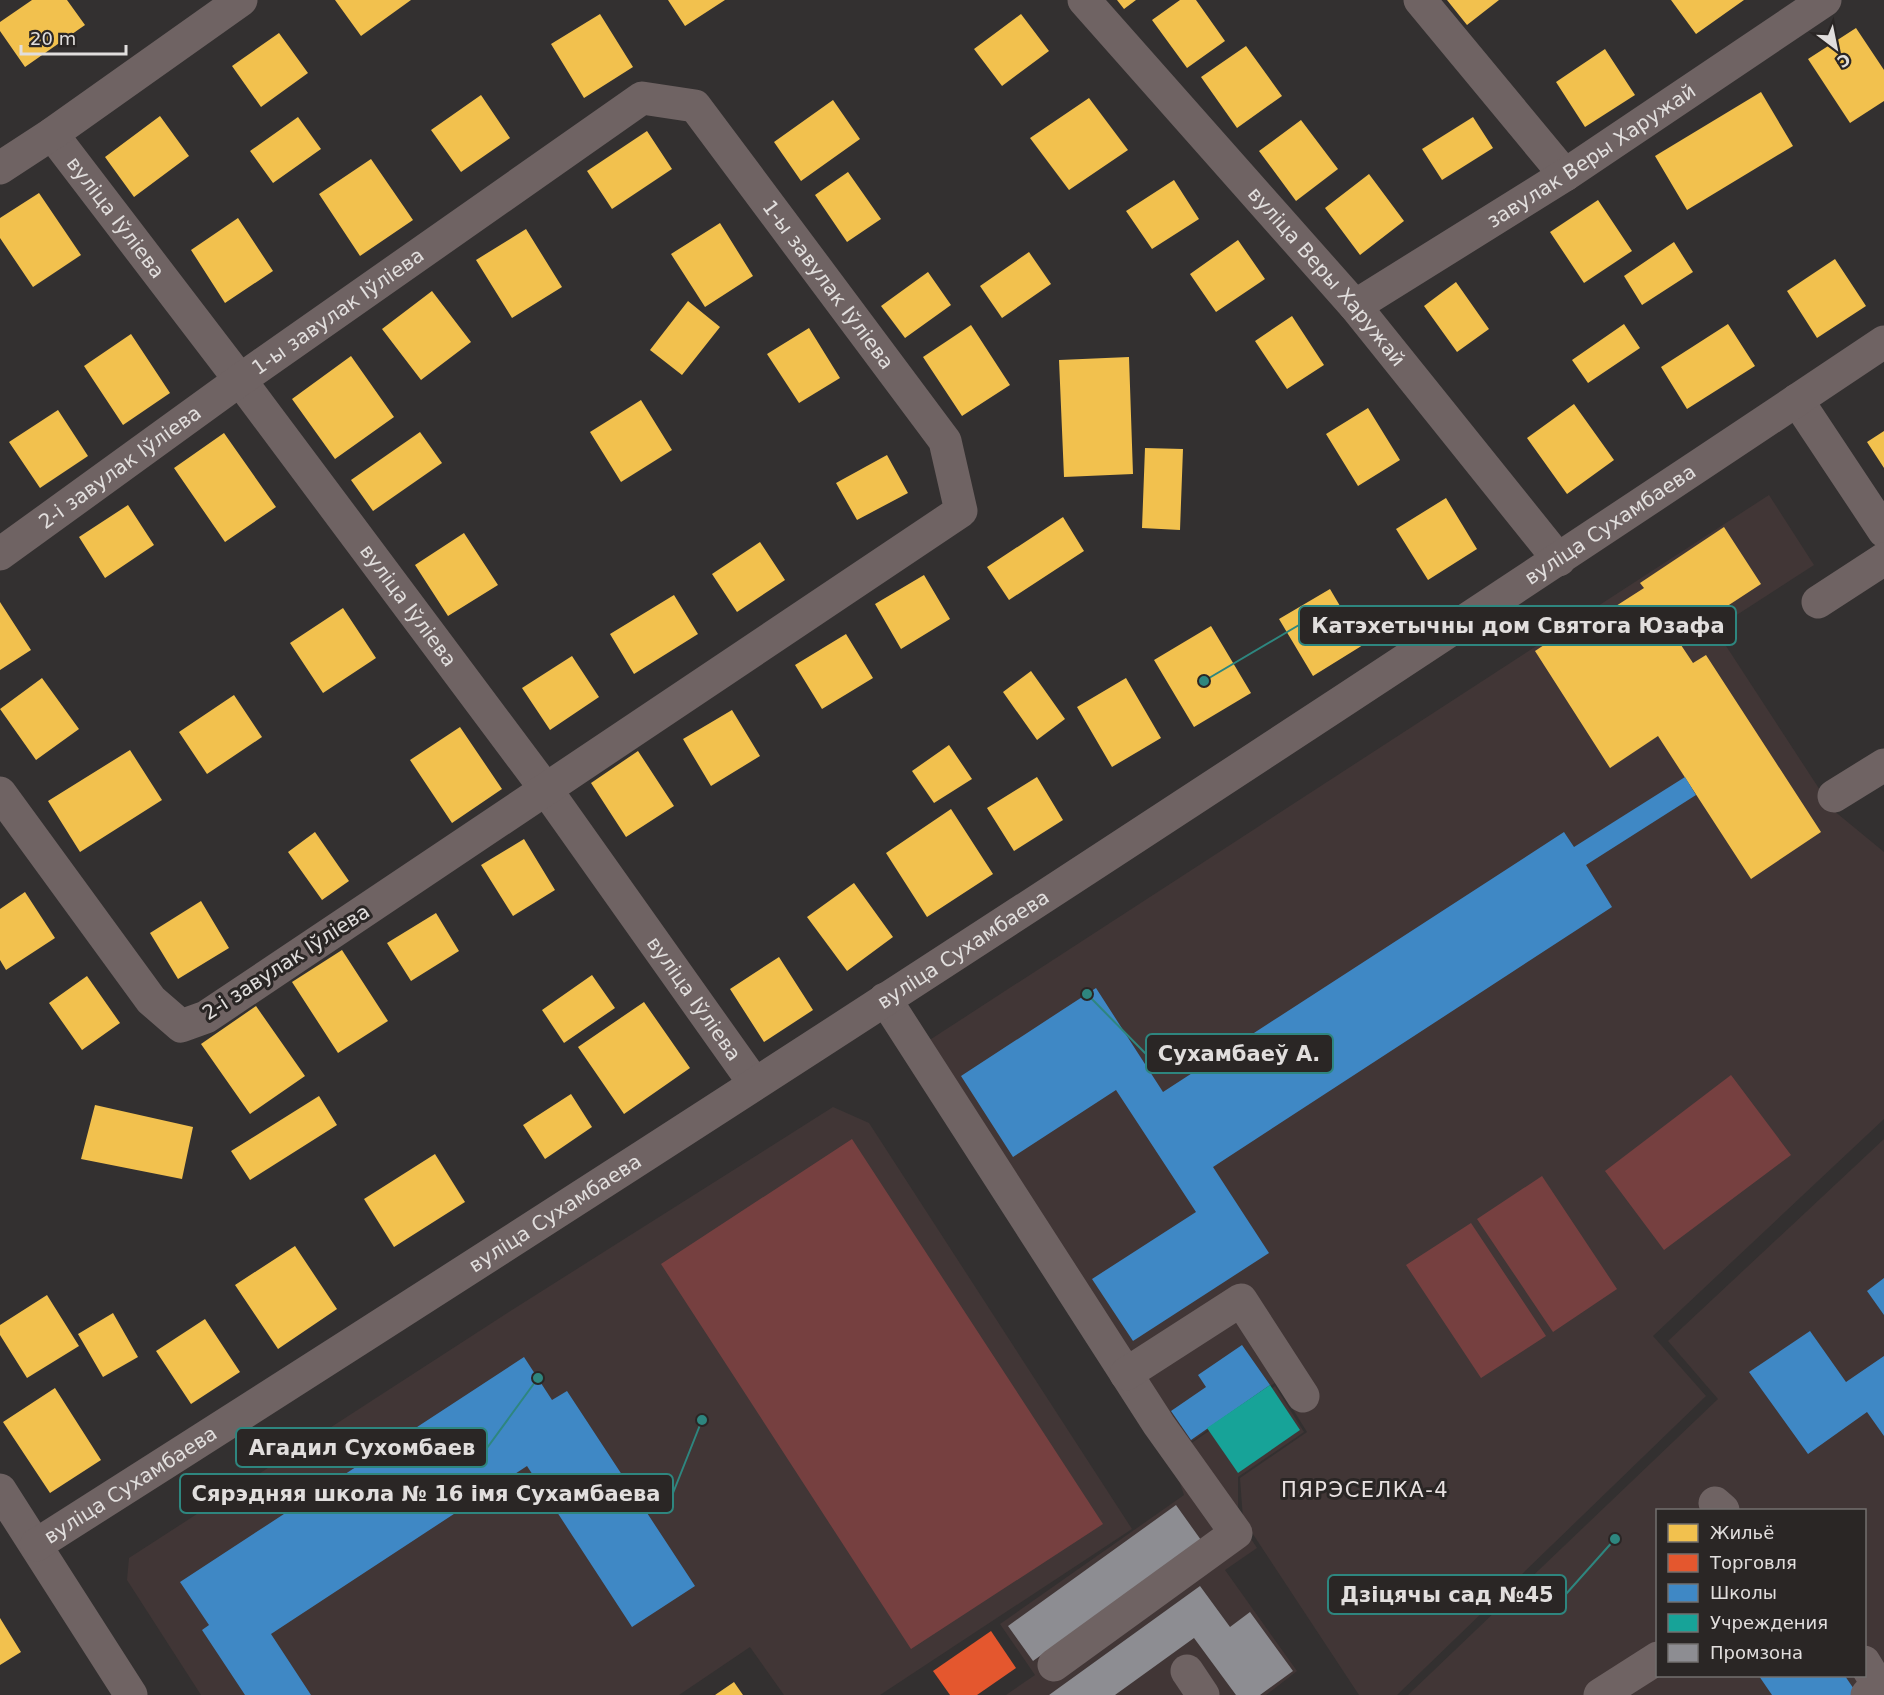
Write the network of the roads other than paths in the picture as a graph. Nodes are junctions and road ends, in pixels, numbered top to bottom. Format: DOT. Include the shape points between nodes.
graph roads {
  1 [pos="241,0"];
  2 [pos="1084,0"];
  3 [pos="1420,0"];
  4 [pos="1811,4"];
  5 [pos="52,134"];
  6 [pos="0,168"];
  7 [pos="1565,175"];
  8 [pos="1355,306"];
  9 [pos="1884,342"];
  10 [pos="240,380"];
  11 [pos="1797,400"];
  12 [pos="1884,531"];
  13 [pos="0,554"];
  14 [pos="1884,559"];
  15 [pos="1559,560"];
  16 [pos="1818,602"];
  17 [pos="1884,765"];
  18 [pos="547,791"];
  19 [pos="0,793"];
  20 [pos="1834,796"];
  21 [pos="885,999"];
  22 [pos="754,1083"];
  23 [pos="1126,1374"];
  24 [pos="1303,1396"];
  25 [pos="0,1490"];
  26 [pos="36,1545"];
  27 [pos="1656,1659"];
  28 [pos="1054,1665"];
  29 [pos="1866,1665"];
  30 [pos="131,1695"];
  31 [pos="1600,1695"];
  32 [pos="1867,1695"];
  1 -- 5 [label="street"];
  2 -- 8 [label="street, вуліца Веры Харужай"];
  3 -- 7 [label="street"];
  4 -- 7 [label="street, завулак Веры Харужай"];
  5 -- 6 [label="street"];
  5 -- 10 [label="street, вуліца Іўліева"];
  7 -- 8 [label="street, завулак Веры Харужай"];
  8 -- 15 [label="street, вуліца Веры Харужай"];
  9 -- 11 [label="street, вуліца Сухамбаева"];
  10 -- 13 [label="street, 2-і завулак Іўліева"];
  10 -- 18 [label="street, вуліца Іўліева"];
  10 -- 18 [label="street, 1-ы завулак Іўліева" via="642,98 695,106 945,441 961,511"];
  11 -- 12 [label="street"];
  11 -- 15 [label="street, вуліца Сухамбаева"];
  14 -- 16 [label="street"];
  15 -- 21 [label="street, вуліца Сухамбаева"];
  17 -- 20 [label="street"];
  18 -- 19 [label="street, 2-і завулак Іўліева" via="206,1017 181,1026 151,1000"];
  18 -- 22 [label="street, вуліца Іўліева"];
  21 -- 22 [label="street, вуліца Сухамбаева"];
  21 -- 23 [label="street"];
  22 -- 26 [label="street, вуліца Сухамбаева"];
  23 -- 24 [label="street" via="1241,1300"];
  23 -- 28 [label="street" via="1236,1533"];
  25 -- 26 [label="street"];
  26 -- 30 [label="street"];
  27 -- 31 [label="street"];
  29 -- 32 [label="street" via="1877,1683"];
}
